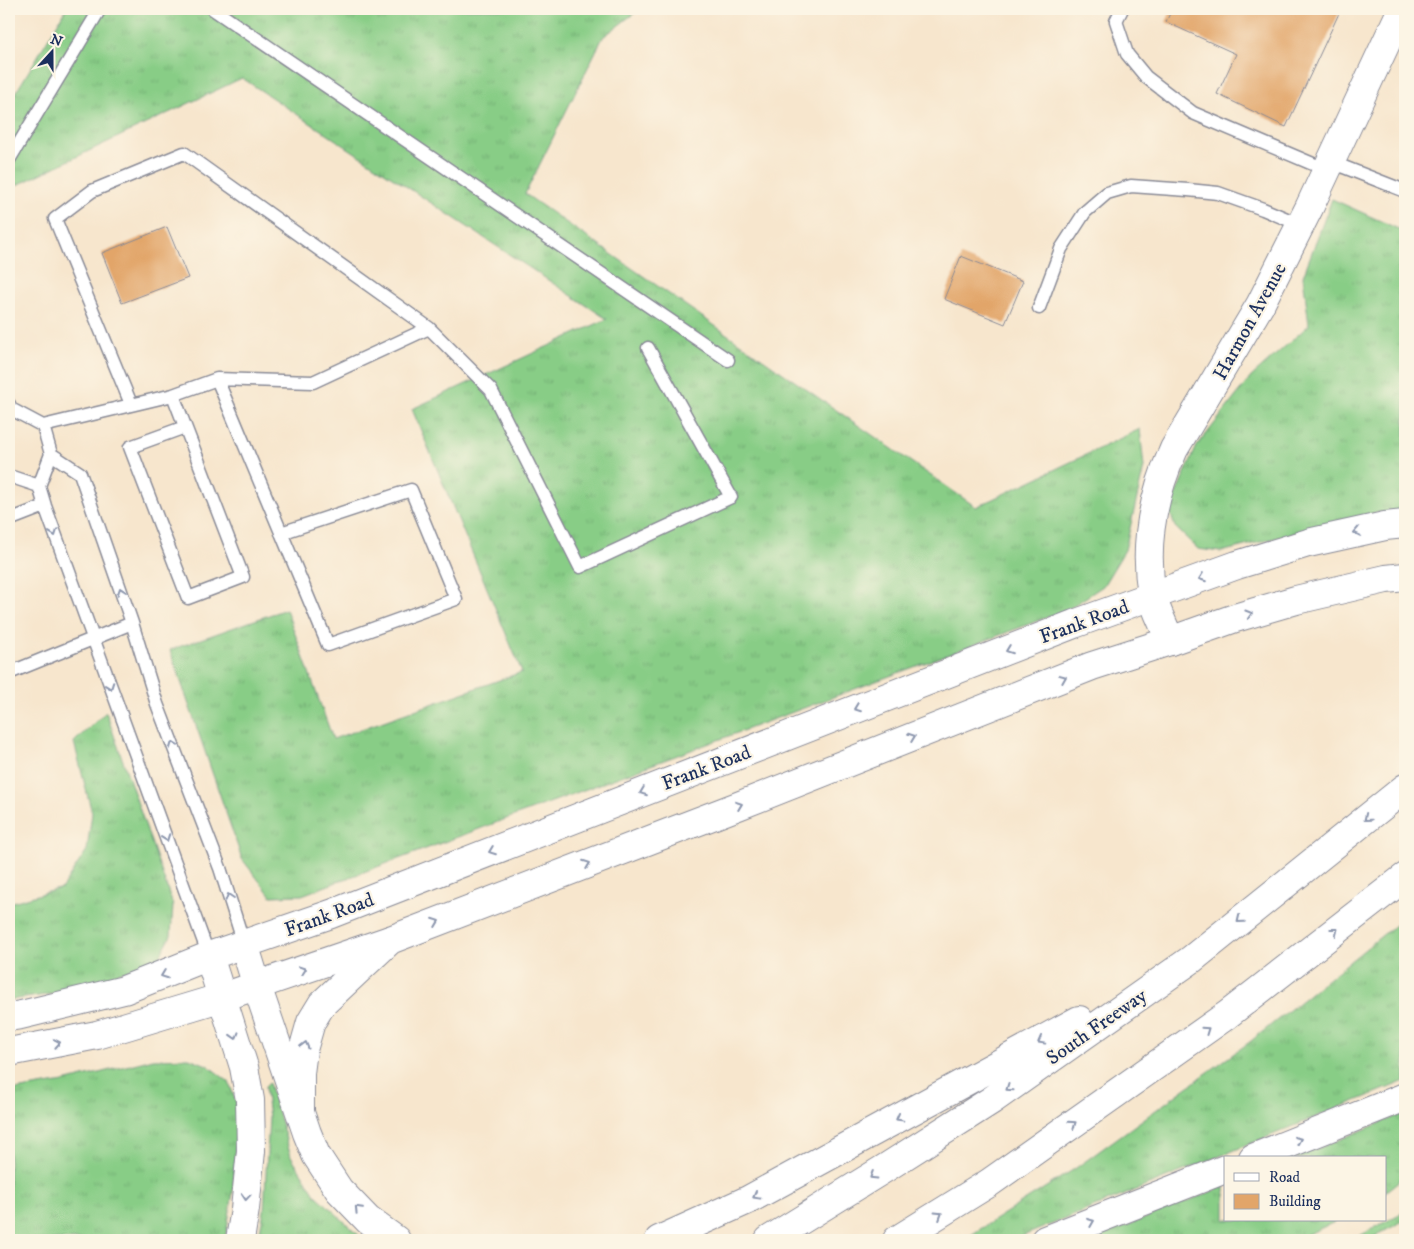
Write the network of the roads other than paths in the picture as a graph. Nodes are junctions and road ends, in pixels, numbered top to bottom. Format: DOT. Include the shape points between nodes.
graph roads {
  1 [pos="100,9"];
  2 [pos="214,9"];
  3 [pos="1122,9"];
  4 [pos="1402,9"];
  5 [pos="9,160"];
  6 [pos="1329,166"];
  7 [pos="1405,191"];
  8 [pos="1301,225"];
  9 [pos="1039,308"];
  10 [pos="429,328"];
  11 [pos="648,348"];
  12 [pos="728,360"];
  13 [pos="217,379"];
  14 [pos="173,395"];
  15 [pos="131,404"];
  16 [pos="10,408"];
  17 [pos="43,426"];
  18 [pos="185,427"];
  19 [pos="51,454"];
  20 [pos="9,476"];
  21 [pos="38,486"];
  22 [pos="45,506"];
  23 [pos="9,520"];
  24 [pos="1405,524"];
  25 [pos="281,533"];
  26 [pos="1405,577"];
  27 [pos="1153,596"];
  28 [pos="132,623"];
  29 [pos="93,639"];
  30 [pos="1170,641"];
  31 [pos="9,674"];
  32 [pos="1405,788"];
  33 [pos="1405,877"];
  34 [pos="390,940"];
  35 [pos="244,944"];
  36 [pos="209,956"];
  37 [pos="1192,959"];
  38 [pos="257,986"];
  39 [pos="223,997"];
  40 [pos="9,1017"];
  41 [pos="9,1052"];
  42 [pos="1405,1097"];
  43 [pos="300,1110"];
  44 [pos="1258,1156"];
  45 [pos="1224,1169"];
  46 [pos="240,1240"];
  47 [pos="396,1240"];
  48 [pos="659,1240"];
  49 [pos="769,1240"];
  50 [pos="897,1240"];
  51 [pos="1045,1240"];
  1 -- 5 [label="lane"];
  2 -- 12 [label="lane"];
  3 -- 6 [label="lane" via="1116,21 1127,54 1146,77 1194,113"];
  4 -- 6 [label="main road, Harmon Avenue"];
  6 -- 7 [label="lane"];
  6 -- 8 [label="main road, Harmon Avenue"];
  8 -- 9 [label="lane" via="1218,193 1131,186 1115,191 1085,212 1061,249"];
  8 -- 27 [label="main road, Harmon Avenue" via="1260,305 1174,448 1166,467 1152,511 1149,539"];
  10 -- 11 [label="lane" via="491,390 580,566 731,497"];
  10 -- 13 [label="lane" via="313,382"];
  10 -- 15 [label="lane" via="184,153 92,191 55,219"];
  13 -- 14 [label="lane"];
  13 -- 25 [label="lane"];
  14 -- 15 [label="lane"];
  14 -- 18 [label="lane"];
  15 -- 17 [label="lane"];
  16 -- 17 [label="lane"];
  17 -- 19 [label="lane"];
  18 -- 18 [label="lane" via="243,577 188,598 130,447"];
  19 -- 21 [label="lane"];
  28 -- 19 [label="lane, one-way" via="80,473"];
  20 -- 21 [label="lane"];
  21 -- 22 [label="lane"];
  22 -- 23 [label="lane"];
  22 -- 29 [label="lane, one-way"];
  24 -- 27 [label="main road, Frank Road, one-way" via="1308,543"];
  25 -- 25 [label="lane" via="328,645 456,599 411,490"];
  30 -- 26 [label="main road, one-way" via="1296,600"];
  27 -- 30 [label="main road, Harmon Avenue"];
  27 -- 35 [label="main road, Frank Road, one-way" via="331,914"];
  28 -- 29 [label="lane"];
  35 -- 28 [label="lane, one-way" via="220,868 157,704"];
  29 -- 31 [label="lane"];
  29 -- 36 [label="lane, one-way"];
  34 -- 30 [label="main road, one-way" via="1092,666"];
  32 -- 37 [label="main road, South Freeway, one-way"];
  50 -- 33 [label="main road, one-way" via="989,1183 1228,1015"];
  38 -- 34 [label="main road, one-way"];
  43 -- 34 [label="main road, one-way" via="300,1073 311,1022 322,1004"];
  35 -- 36 [label="main road, Frank Road"];
  35 -- 38 [label="main road"];
  36 -- 39 [label="main road"];
  36 -- 40 [label="main road, Frank Road, one-way" via="124,990"];
  37 -- 48 [label="main road, one-way" via="748,1200"];
  37 -- 49 [label="main road, South Freeway, one-way" via="992,1100"];
  38 -- 39 [label="main road"];
  38 -- 43 [label="main road"];
  41 -- 39 [label="main road, one-way" via="97,1035"];
  39 -- 46 [label="main road, one-way" via="250,1100 251,1151"];
  44 -- 42 [label="main road, one-way"];
  47 -- 43 [label="main road, one-way" via="368,1220 339,1190 316,1155"];
  51 -- 45 [label="main road, one-way"];
}
